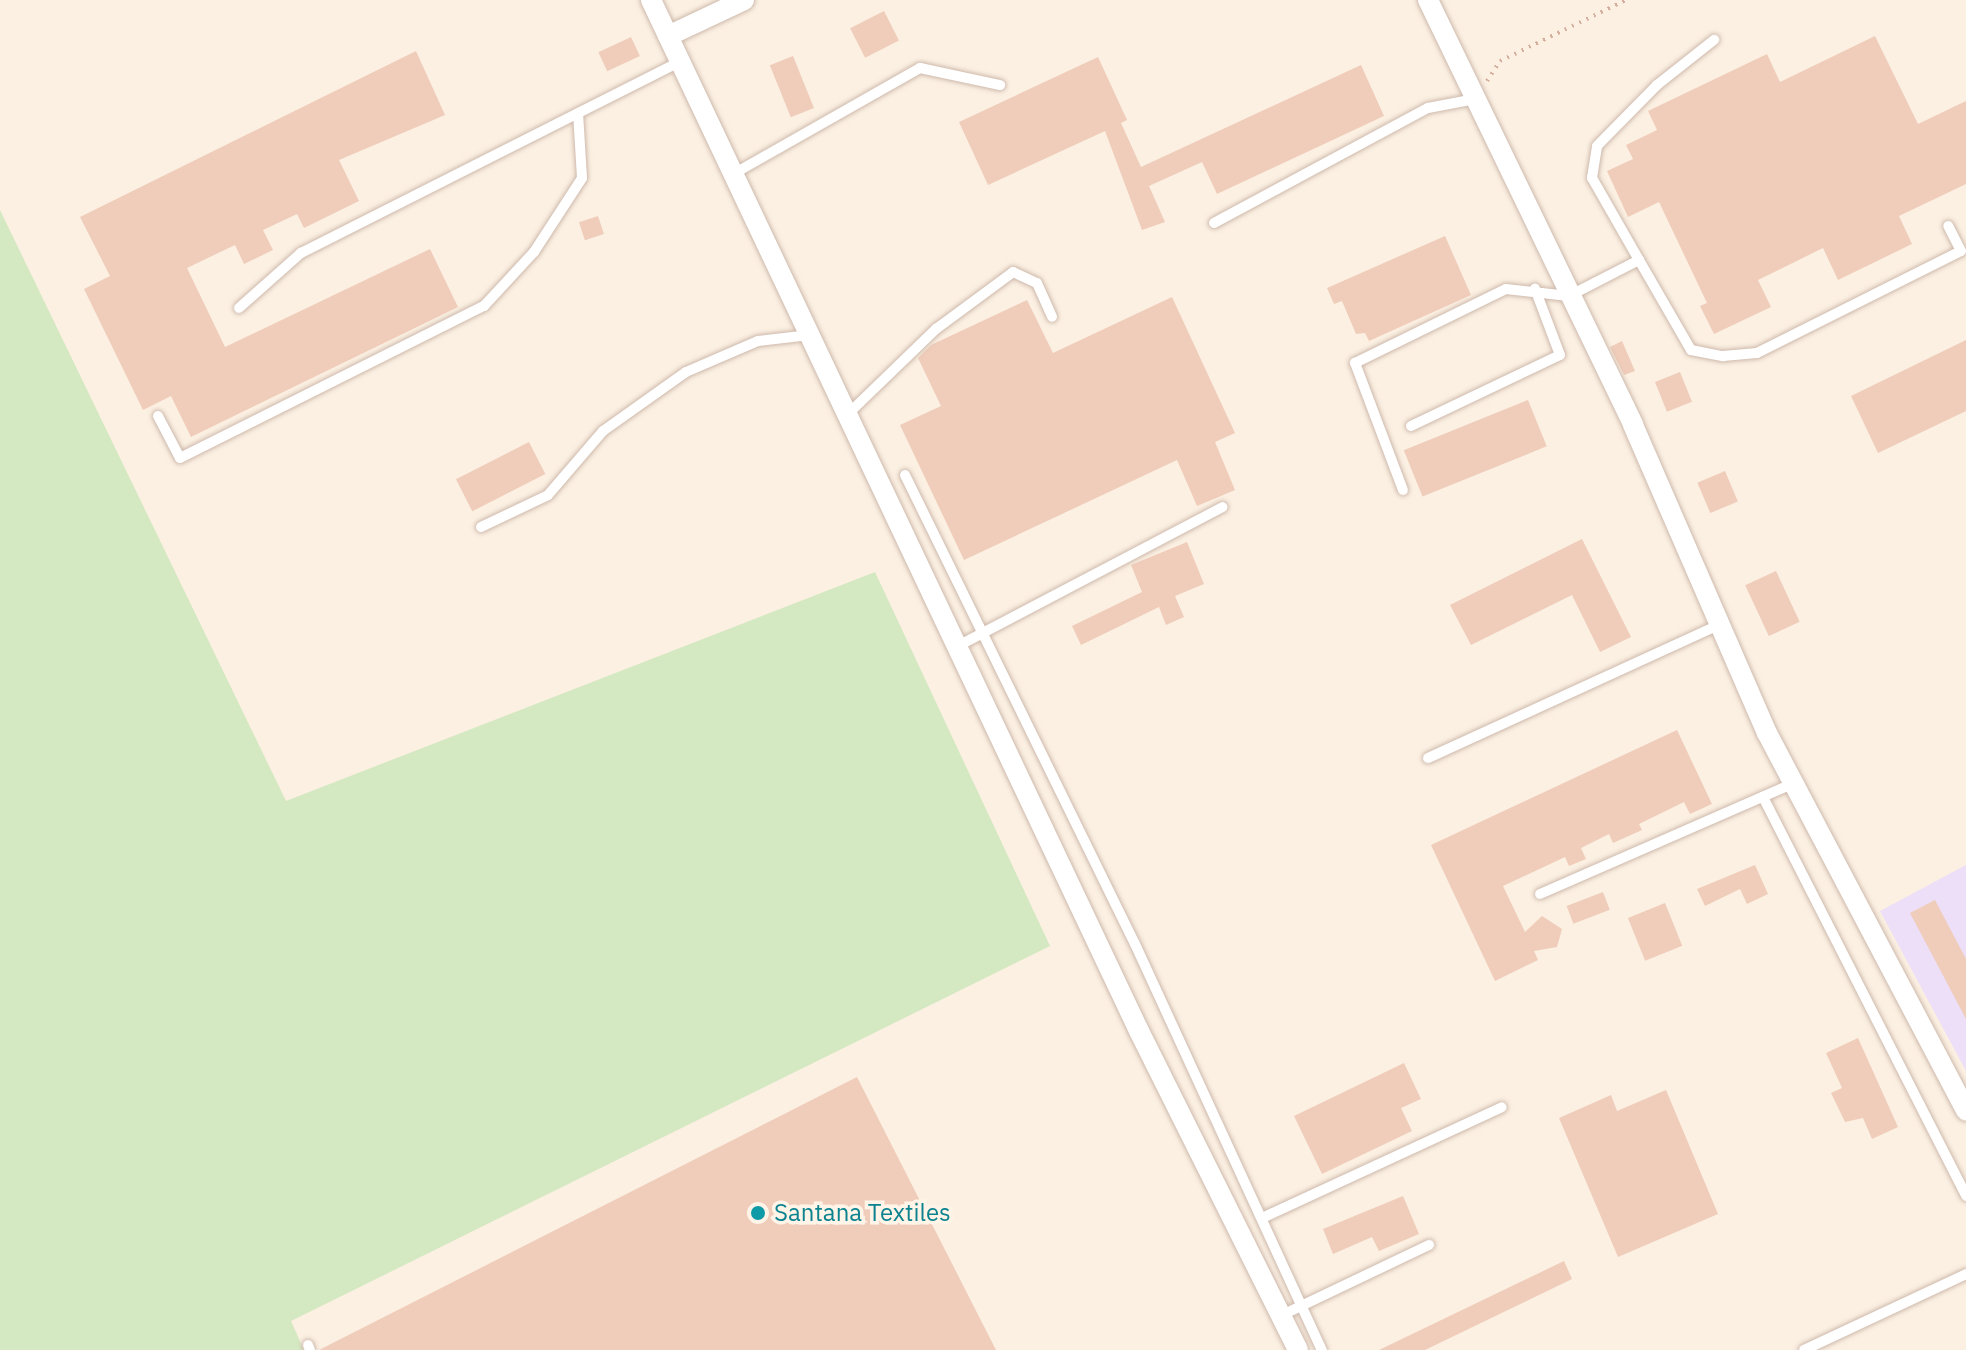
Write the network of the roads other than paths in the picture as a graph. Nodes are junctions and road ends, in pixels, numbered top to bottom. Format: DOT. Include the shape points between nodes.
graph roads {
  1 [pos="651,0"];
  2 [pos="744,0"];
  3 [pos="1428,0"];
  4 [pos="668,36"];
  5 [pos="1714,40"];
  6 [pos="681,61"];
  7 [pos="1000,85"];
  8 [pos="1475,99"];
  9 [pos="578,113"];
  10 [pos="735,173"];
  11 [pos="1214,223"];
  12 [pos="1948,226"];
  13 [pos="1639,260"];
  14 [pos="1535,289"];
  15 [pos="1569,296"];
  16 [pos="239,308"];
  17 [pos="1052,317"];
  18 [pos="812,335"];
  19 [pos="850,412"];
  20 [pos="158,416"];
  21 [pos="1411,426"];
  22 [pos="905,475"];
  23 [pos="1403,490"];
  24 [pos="1223,507"];
  25 [pos="481,527"];
  26 [pos="1719,625"];
  27 [pos="983,633"];
  28 [pos="956,647"];
  29 [pos="1428,758"];
  30 [pos="1794,783"];
  31 [pos="1763,797"];
  32 [pos="1540,894"];
  33 [pos="1502,1107"];
  34 [pos="1966,1111"];
  35 [pos="1966,1196"];
  36 [pos="1262,1218"];
  37 [pos="1429,1245"];
  38 [pos="1966,1274"];
  39 [pos="1301,1305"];
  40 [pos="1282,1315"];
  41 [pos="1298,1350"];
  42 [pos="1322,1350"];
  43 [pos="1804,1350"];
  1 -- 4 [label="street"];
  2 -- 4 [label="street"];
  3 -- 8 [label="street"];
  4 -- 6 [label="street"];
  5 -- 13 [label="lane" via="1657,85 1597,146 1592,178"];
  6 -- 9 [label="lane"];
  6 -- 10 [label="street"];
  7 -- 10 [label="lane" via="920,68"];
  8 -- 11 [label="lane" via="1428,108"];
  8 -- 15 [label="street"];
  9 -- 16 [label="lane" via="301,253"];
  9 -- 20 [label="lane" via="582,178 534,252 484,306 180,458"];
  10 -- 18 [label="street"];
  12 -- 13 [label="lane" via="1961,251 1757,353 1723,356 1691,350"];
  13 -- 15 [label="lane"];
  14 -- 15 [label="lane"];
  14 -- 21 [label="lane" via="1560,355"];
  14 -- 23 [label="lane" via="1506,289 1355,363"];
  15 -- 26 [label="street" via="1633,425"];
  17 -- 19 [label="lane" via="1037,283 1013,272 936,329"];
  18 -- 19 [label="street"];
  18 -- 25 [label="lane" via="758,341 686,372 603,431 548,495"];
  19 -- 28 [label="street"];
  22 -- 27 [label="lane"];
  24 -- 27 [label="lane"];
  26 -- 29 [label="lane"];
  26 -- 30 [label="street"];
  27 -- 28 [label="lane"];
  27 -- 36 [label="lane"];
  28 -- 40 [label="street"];
  30 -- 31 [label="lane"];
  30 -- 34 [label="street"];
  31 -- 32 [label="lane"];
  31 -- 35 [label="lane"];
  33 -- 36 [label="lane"];
  36 -- 39 [label="lane"];
  37 -- 39 [label="lane"];
  38 -- 43 [label="lane"];
  39 -- 40 [label="lane"];
  39 -- 42 [label="lane"];
  40 -- 41 [label="street"];
}
